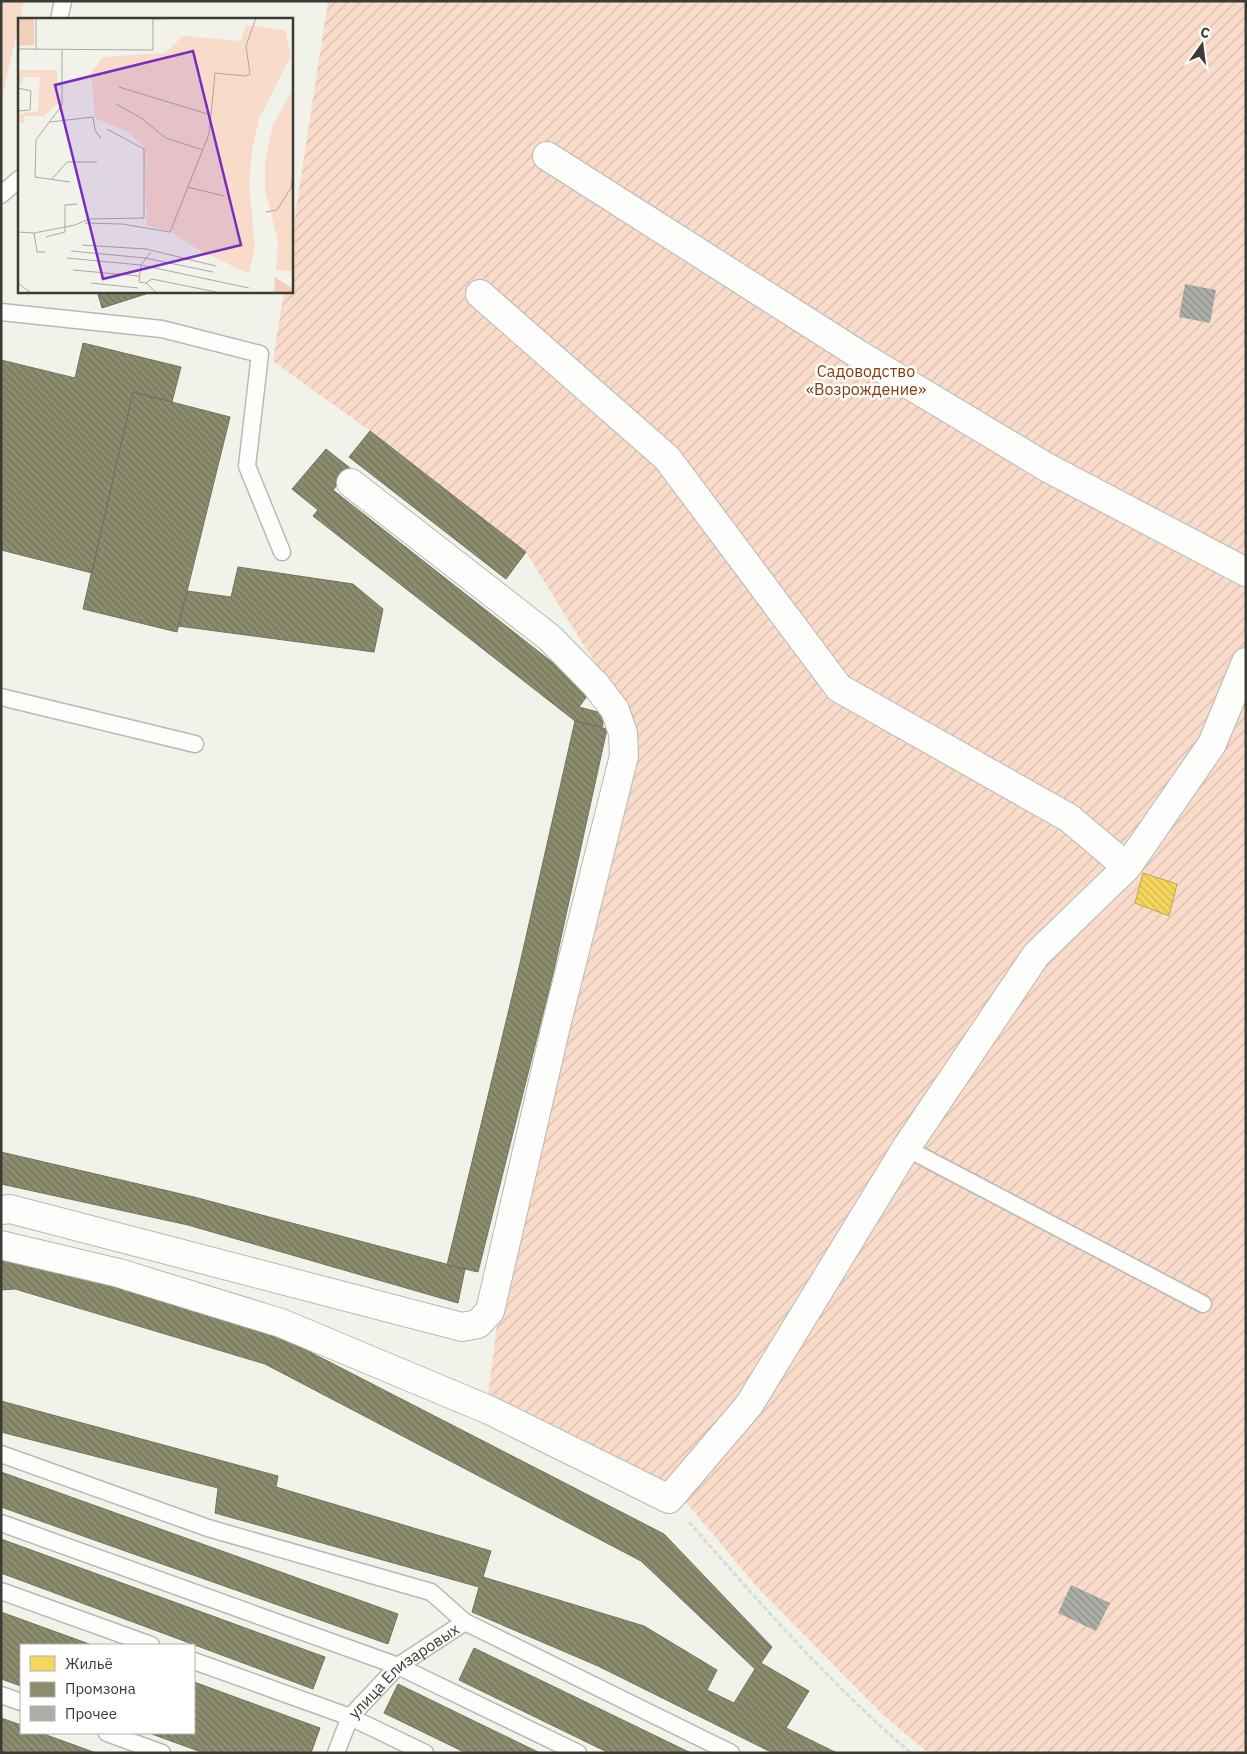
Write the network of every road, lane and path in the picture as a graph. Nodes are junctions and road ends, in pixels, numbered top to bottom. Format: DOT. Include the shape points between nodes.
graph roads {
  1 [pos="63,1"];
  2 [pos="59,18"];
  3 [pos="547,156"];
  4 [pos="18,180"];
  5 [pos="1,195"];
  6 [pos="480,294"];
  7 [pos="1,312"];
  8 [pos="351,483"];
  9 [pos="282,552"];
  10 [pos="1246,572"];
  11 [pos="1246,662"];
  12 [pos="1,697"];
  13 [pos="196,744"];
  14 [pos="1127,867"];
  15 [pos="906,1148"];
  16 [pos="1,1210"];
  17 [pos="1,1245"];
  18 [pos="1203,1304"];
  19 [pos="1,1454"];
  20 [pos="669,1498"];
  21 [pos="1,1522"];
  22 [pos="1,1591"];
  23 [pos="465,1622"];
  24 [pos="148,1644"];
  25 [pos="195,1661"];
  26 [pos="398,1666"];
  27 [pos="1,1695"];
  28 [pos="20,1702"];
  29 [pos="350,1717"];
  30 [pos="110,1734"];
  31 [pos="162,1753"];
  32 [pos="336,1753"];
  33 [pos="424,1753"];
  34 [pos="578,1753"];
  35 [pos="731,1753"];
  36 [pos="911,1753"];
  1 -- 2 [label="lane"];
  3 -- 10 [label="street" via="858,354 1048,468"];
  4 -- 5 [label="lane"];
  6 -- 14 [label="street" via="667,458 838,688 1069,818"];
  7 -- 9 [label="lane" via="162,329 260,354 247,466"];
  8 -- 16 [label="street" via="550,638 596,685 615,710 623,733 624,756 556,1026 490,1311 478,1324 462,1327 10,1209"];
  11 -- 14 [label="street" via="1212,744"];
  12 -- 13 [label="lane"];
  14 -- 15 [label="street" via="1036,954"];
  15 -- 18 [label="lane"];
  15 -- 20 [label="street" via="749,1405"];
  17 -- 20 [label="street" via="119,1273 281,1323 489,1410"];
  19 -- 23 [label="lane" via="208,1528 431,1592"];
  20 -- 36 [label="path" via="752,1595 872,1720"];
  21 -- 26 [label="lane"];
  22 -- 24 [label="lane"];
  23 -- 26 [label="lane, улица Елизаровых"];
  23 -- 35 [label="lane"];
  25 -- 29 [label="lane"];
  26 -- 29 [label="lane, улица Елизаровых"];
  26 -- 34 [label="lane"];
  27 -- 28 [label="lane"];
  29 -- 32 [label="lane, улица Елизаровых"];
  29 -- 33 [label="lane"];
  30 -- 31 [label="lane"];
}
